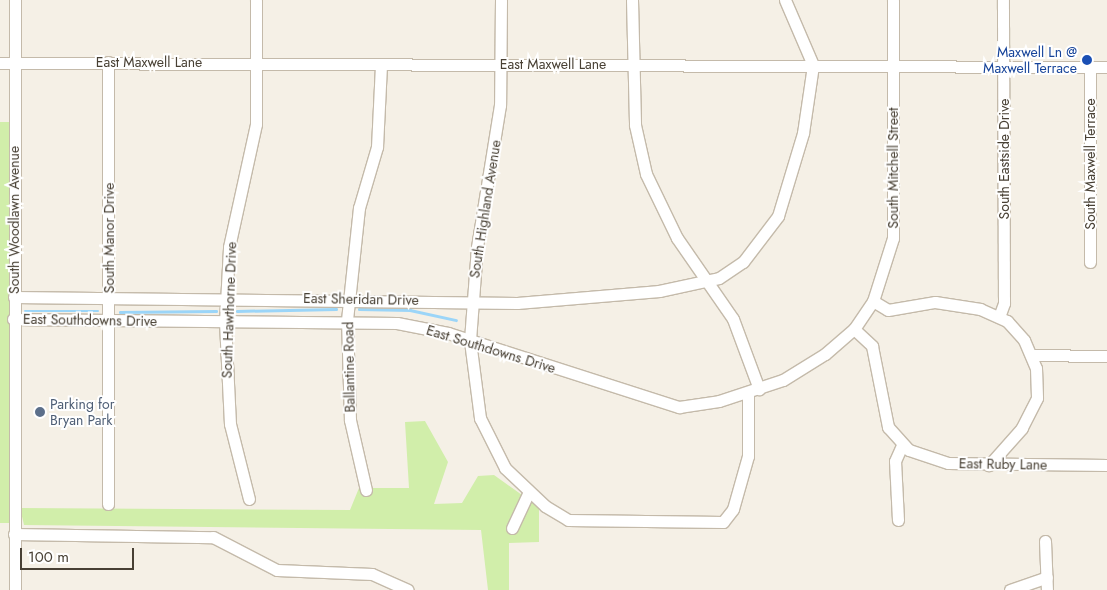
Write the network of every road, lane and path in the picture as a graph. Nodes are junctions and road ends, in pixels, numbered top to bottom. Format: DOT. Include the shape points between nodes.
graph roads {
  1 [pos="15,0"];
  2 [pos="256,0"];
  3 [pos="500,0"];
  4 [pos="632,0"];
  5 [pos="785,0"];
  6 [pos="893,0"];
  7 [pos="1002,0"];
  8 [pos="108,62"];
  9 [pos="257,62"];
  10 [pos="0,63"];
  11 [pos="14,63"];
  12 [pos="499,64"];
  13 [pos="632,64"];
  14 [pos="381,65"];
  15 [pos="813,65"];
  16 [pos="893,66"];
  17 [pos="1004,66"];
  18 [pos="1090,67"];
  19 [pos="1107,67"];
  20 [pos="1090,262"];
  21 [pos="707,282"];
  22 [pos="14,298"];
  23 [pos="109,298"];
  24 [pos="226,298"];
  25 [pos="348,298"];
  26 [pos="873,301"];
  27 [pos="472,303"];
  28 [pos="999,317"];
  29 [pos="13,319"];
  30 [pos="108,320"];
  31 [pos="347,320"];
  32 [pos="225,322"];
  33 [pos="854,329"];
  34 [pos="470,340"];
  35 [pos="1033,355"];
  36 [pos="1107,356"];
  37 [pos="754,391"];
  38 [pos="902,445"];
  39 [pos="989,465"];
  40 [pos="1107,465"];
  41 [pos="366,490"];
  42 [pos="528,492"];
  43 [pos="249,499"];
  44 [pos="108,504"];
  45 [pos="898,520"];
  46 [pos="512,528"];
  47 [pos="14,534"];
  48 [pos="1045,541"];
  49 [pos="1047,577"];
  50 [pos="15,590"];
  51 [pos="408,590"];
  52 [pos="1010,590"];
  53 [pos="1047,590"];
  1 -- 11 [label="street, South Woodlawn Avenue"];
  2 -- 9 [label="street, South Hawthorne Drive"];
  3 -- 12 [label="street, South Highland Avenue"];
  4 -- 13 [label="street"];
  5 -- 15 [label="street"];
  6 -- 16 [label="street, South Mitchell Street"];
  7 -- 17 [label="street, South Eastside Drive"];
  8 -- 9 [label="street, East Maxwell Lane"];
  8 -- 11 [label="street, East Maxwell Lane"];
  8 -- 23 [label="street, South Manor Drive"];
  9 -- 14 [label="street, East Maxwell Lane"];
  9 -- 24 [label="street, South Hawthorne Drive" via="256,124 234,215"];
  10 -- 11 [label="street, East Maxwell Lane"];
  11 -- 22 [label="street, South Woodlawn Avenue"];
  12 -- 13 [label="street, East Maxwell Lane"];
  12 -- 14 [label="street, East Maxwell Lane"];
  12 -- 27 [label="street, South Highland Avenue" via="494,161 477,248"];
  13 -- 15 [label="street, East Maxwell Lane"];
  13 -- 21 [label="street" via="635,125 646,174 660,210"];
  14 -- 25 [label="street, Ballantine Road" via="377,147 358,208"];
  15 -- 16 [label="street, East Maxwell Lane"];
  15 -- 21 [label="street, East Sheridan Drive" via="803,133 781,210 743,262 728,275"];
  16 -- 17 [label="street, East Maxwell Lane"];
  16 -- 26 [label="street, South Mitchell Street" via="893,238"];
  17 -- 18 [label="street, East Maxwell Lane"];
  17 -- 28 [label="street, South Eastside Drive" via="1004,303"];
  18 -- 19 [label="street, East Maxwell Lane"];
  18 -- 20 [label="street, South Maxwell Terrace"];
  21 -- 27 [label="street, East Sheridan Drive" via="588,298"];
  21 -- 37 [label="street" via="734,319"];
  22 -- 23 [label="street, East Sheridan Drive"];
  22 -- 29 [label="street, South Woodlawn Avenue"];
  23 -- 24 [label="street, East Sheridan Drive"];
  23 -- 30 [label="street, South Manor Drive"];
  24 -- 25 [label="street, East Sheridan Drive"];
  24 -- 32 [label="street, South Hawthorne Drive"];
  25 -- 27 [label="street, East Sheridan Drive"];
  25 -- 31 [label="street, Ballantine Road"];
  26 -- 28 [label="street" via="888,310 945,302"];
  26 -- 33 [label="street, South Mitchell Street"];
  27 -- 34 [label="street, South Highland Avenue"];
  28 -- 35 [label="street" via="1019,334"];
  29 -- 30 [label="street, East Southdowns Drive"];
  29 -- 47 [label="street, South Woodlawn Avenue"];
  30 -- 32 [label="street, East Southdowns Drive"];
  30 -- 44 [label="street, South Manor Drive"];
  31 -- 32 [label="street, East Southdowns Drive"];
  31 -- 34 [label="street, East Southdowns Drive" via="409,325"];
  31 -- 41 [label="street, Ballantine Road" via="350,420"];
  32 -- 43 [label="street, South Hawthorne Drive" via="229,414"];
  33 -- 37 [label="street, East Southdowns Drive" via="809,365"];
  33 -- 38 [label="street" via="872,346 884,416"];
  34 -- 37 [label="street, East Southdowns Drive" via="670,406 701,405"];
  34 -- 42 [label="street, South Highland Avenue" via="480,418 505,468"];
  35 -- 36 [label="street"];
  35 -- 39 [label="street" via="1037,383 1034,407"];
  37 -- 42 [label="street, South Highland Avenue" via="750,443 727,519 704,524 578,522 555,513"];
  38 -- 39 [label="street, East Ruby Lane" via="938,460"];
  38 -- 45 [label="street" via="895,461"];
  39 -- 40 [label="street, East Ruby Lane"];
  42 -- 46 [label="street"];
  47 -- 50 [label="street, South Woodlawn Avenue"];
  47 -- 51 [label="street" via="213,537 278,570 372,574"];
  48 -- 49 [label="street"];
  49 -- 52 [label="street"];
  49 -- 53 [label="street"];
}
